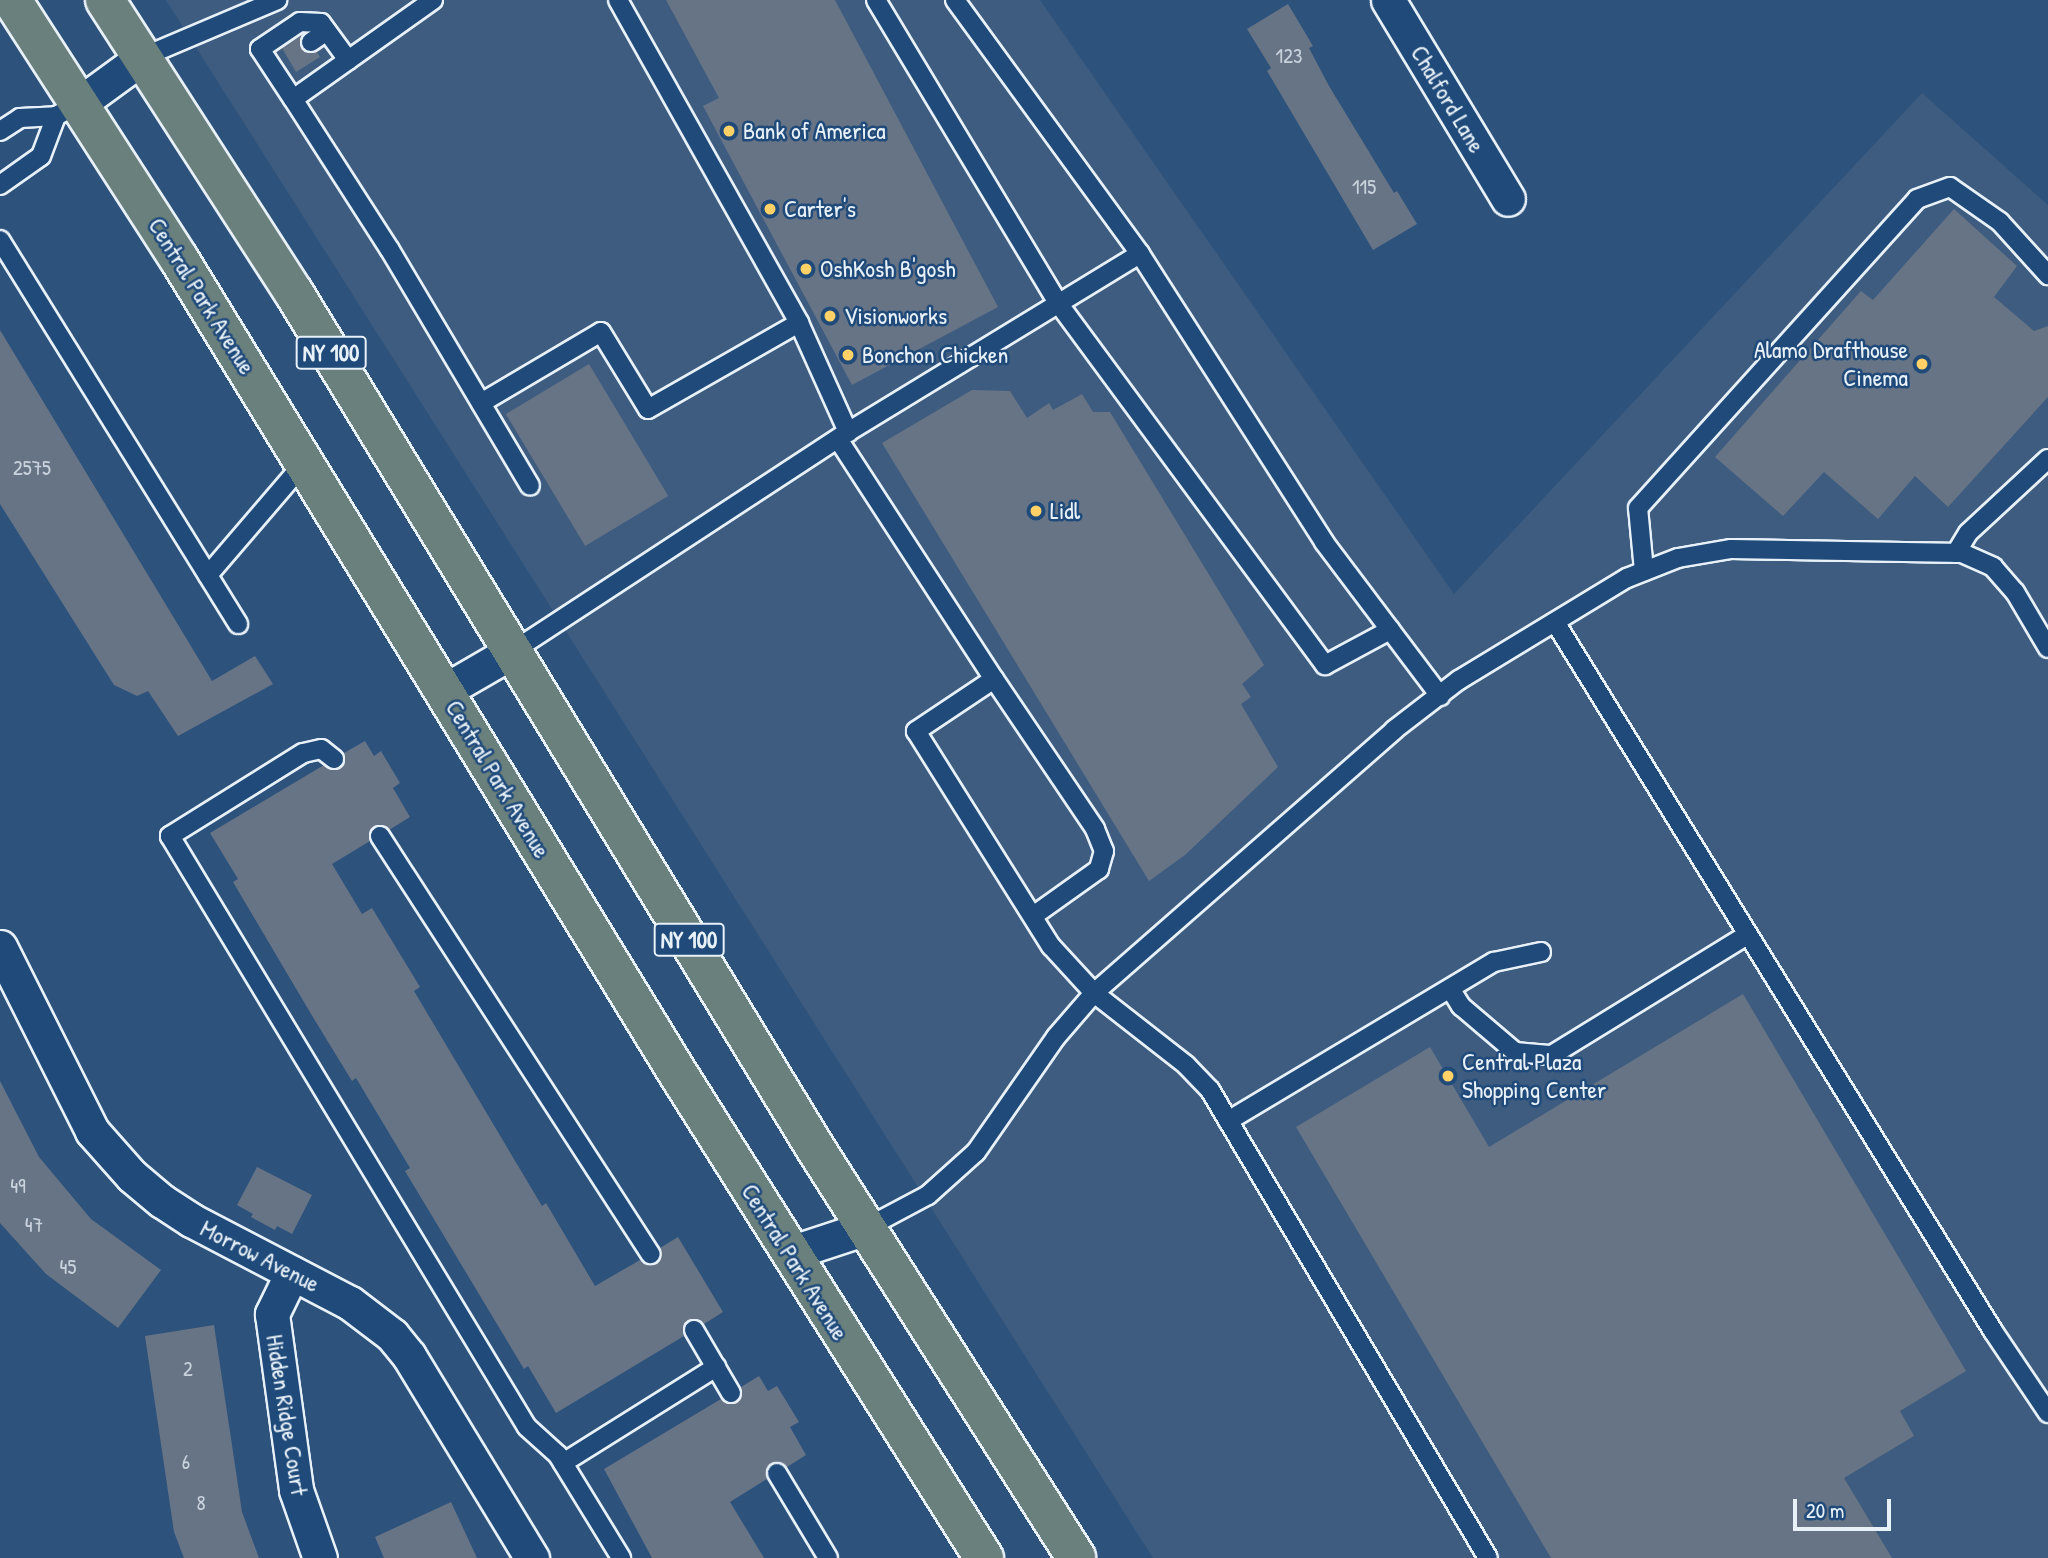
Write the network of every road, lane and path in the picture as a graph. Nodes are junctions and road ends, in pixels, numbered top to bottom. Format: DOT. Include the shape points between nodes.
graph roads {
  1 [pos="12,0"];
  2 [pos="105,0"];
  3 [pos="277,0"];
  4 [pos="433,0"];
  5 [pos="618,0"];
  6 [pos="876,0"];
  7 [pos="955,0"];
  8 [pos="1388,0"];
  9 [pos="327,31"];
  10 [pos="311,42"];
  11 [pos="143,57"];
  12 [pos="348,60"];
  13 [pos="293,99"];
  14 [pos="68,110"];
  15 [pos="0,131"];
  16 [pos="0,185"];
  17 [pos="1508,198"];
  18 [pos="0,240"];
  19 [pos="1140,254"];
  20 [pos="2048,275"];
  21 [pos="1058,303"];
  22 [pos="799,323"];
  23 [pos="481,403"];
  24 [pos="843,436"];
  25 [pos="2048,458"];
  26 [pos="305,462"];
  27 [pos="530,486"];
  28 [pos="1955,553"];
  29 [pos="1644,571"];
  30 [pos="208,575"];
  31 [pos="1555,622"];
  32 [pos="238,624"];
  33 [pos="1390,630"];
  34 [pos="2048,648"];
  35 [pos="513,652"];
  36 [pos="994,679"];
  37 [pos="444,691"];
  38 [pos="1440,696"];
  39 [pos="334,759"];
  40 [pos="380,836"];
  41 [pos="1033,916"];
  42 [pos="1747,935"];
  43 [pos="0,947"];
  44 [pos="1541,951"];
  45 [pos="1451,990"];
  46 [pos="1094,993"];
  47 [pos="1228,1121"];
  48 [pos="866,1228"];
  49 [pos="790,1253"];
  50 [pos="650,1254"];
  51 [pos="292,1273"];
  52 [pos="694,1330"];
  53 [pos="716,1367"];
  54 [pos="731,1393"];
  55 [pos="2048,1413"];
  56 [pos="563,1463"];
  57 [pos="776,1474"];
  58 [pos="320,1558"];
  59 [pos="532,1558"];
  60 [pos="621,1558"];
  61 [pos="828,1558"];
  62 [pos="984,1558"];
  63 [pos="1076,1558"];
  64 [pos="1488,1558"];
  1 -- 14 [label="main road, Central Park Avenue"];
  2 -- 11 [label="main road, NY 100"];
  3 -- 11 [label="lane"];
  4 -- 12 [label="lane"];
  5 -- 22 [label="lane"];
  6 -- 21 [label="lane"];
  7 -- 19 [label="lane"];
  8 -- 17 [label="street, Chalford Lane"];
  9 -- 10 [label="lane"];
  9 -- 12 [label="lane"];
  9 -- 13 [label="lane" via="321,23 300,22 260,49 280,62"];
  11 -- 14 [label="street"];
  11 -- 35 [label="main road, NY 100" via="294,293"];
  12 -- 13 [label="lane"];
  13 -- 23 [label="lane"];
  14 -- 15 [label="lane" via="20,118"];
  14 -- 16 [label="lane" via="41,156"];
  14 -- 26 [label="main road, Central Park Avenue"];
  18 -- 30 [label="lane"];
  19 -- 21 [label="lane"];
  19 -- 33 [label="lane" via="1324,542"];
  20 -- 29 [label="lane" via="2000,222 1951,187 1917,199 1638,509"];
  21 -- 24 [label="lane"];
  21 -- 33 [label="lane" via="1325,665"];
  22 -- 23 [label="lane" via="648,409 601,332"];
  22 -- 24 [label="lane"];
  23 -- 27 [label="lane"];
  24 -- 35 [label="lane"];
  24 -- 36 [label="lane"];
  25 -- 28 [label="lane" via="1968,533"];
  26 -- 30 [label="lane"];
  26 -- 37 [label="main road, Central Park Avenue"];
  28 -- 29 [label="lane" via="1731,550 1678,558"];
  28 -- 34 [label="lane" via="1993,567 2015,592"];
  29 -- 31 [label="lane"];
  30 -- 32 [label="lane"];
  31 -- 38 [label="lane"];
  31 -- 42 [label="lane"];
  33 -- 38 [label="lane"];
  35 -- 37 [label="street"];
  35 -- 48 [label="main road, NY 100"];
  36 -- 41 [label="lane" via="1095,829 1104,851 1099,870"];
  36 -- 41 [label="lane" via="916,731"];
  37 -- 49 [label="main road, Central Park Avenue"];
  38 -- 46 [label="lane" via="1394,730"];
  39 -- 56 [label="lane" via="321,749 303,753 170,836 527,1427"];
  40 -- 50 [label="lane"];
  41 -- 46 [label="lane" via="1051,946"];
  42 -- 45 [label="lane" via="1552,1055 1515,1052 1461,1006"];
  42 -- 55 [label="lane"];
  43 -- 51 [label="street, Morrow Avenue" via="92,1131 132,1176 191,1220"];
  44 -- 45 [label="lane" via="1494,962"];
  45 -- 47 [label="lane"];
  46 -- 47 [label="lane" via="1186,1065 1210,1090"];
  46 -- 48 [label="lane" via="1056,1037 976,1152 928,1195"];
  47 -- 64 [label="lane"];
  48 -- 49 [label="street"];
  48 -- 63 [label="main road, NY 100"];
  49 -- 62 [label="main road, Central Park Avenue"];
  51 -- 58 [label="street, Hidden Ridge Court" via="272,1314 296,1490"];
  51 -- 59 [label="street, Morrow Avenue" via="363,1311 392,1335"];
  52 -- 53 [label="lane"];
  53 -- 54 [label="lane"];
  53 -- 56 [label="lane"];
  56 -- 60 [label="lane"];
  57 -- 61 [label="lane"];
}
